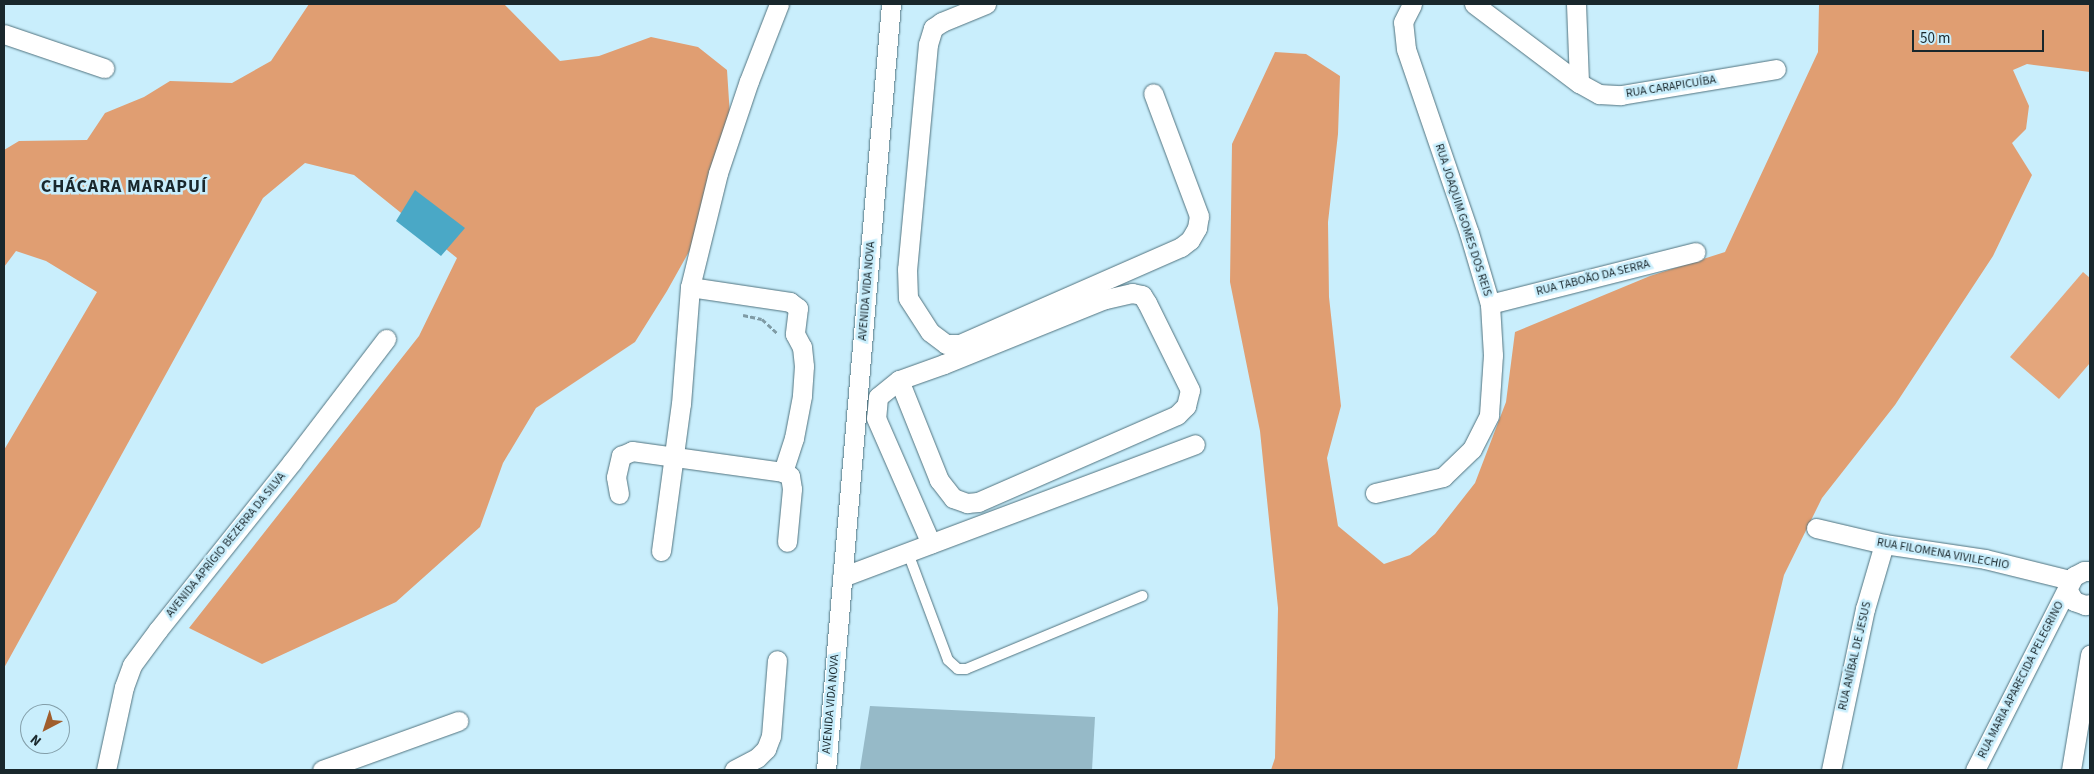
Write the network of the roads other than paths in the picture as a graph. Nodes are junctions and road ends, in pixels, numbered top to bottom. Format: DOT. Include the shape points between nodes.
graph roads {
  1 [pos="779,4"];
  2 [pos="892,4"];
  3 [pos="986,4"];
  4 [pos="1412,4"];
  5 [pos="1474,4"];
  6 [pos="1576,4"];
  7 [pos="4,34"];
  8 [pos="104,68"];
  9 [pos="1776,69"];
  10 [pos="1579,83"];
  11 [pos="1152,93"];
  12 [pos="1696,252"];
  13 [pos="690,287"];
  14 [pos="1490,304"];
  15 [pos="386,339"];
  16 [pos="899,380"];
  17 [pos="1194,444"];
  18 [pos="673,458"];
  19 [pos="783,472"];
  20 [pos="1375,493"];
  21 [pos="619,494"];
  22 [pos="1816,528"];
  23 [pos="787,542"];
  24 [pos="931,544"];
  25 [pos="1884,544"];
  26 [pos="661,552"];
  27 [pos="908,553"];
  28 [pos="2090,571"];
  29 [pos="842,577"];
  30 [pos="2069,585"];
  31 [pos="1142,596"];
  32 [pos="2090,604"];
  33 [pos="2090,655"];
  34 [pos="777,660"];
  35 [pos="458,721"];
  36 [pos="106,770"];
  37 [pos="322,770"];
  38 [pos="734,770"];
  39 [pos="826,770"];
  40 [pos="1831,770"];
  41 [pos="1975,770"];
  42 [pos="2071,770"];
  1 -- 13 [label="street" via="748,81 718,173"];
  2 -- 29 [label="street, AVENIDA VIDA NOVA"];
  3 -- 11 [label="street" via="933,28 928,44 907,278 908,298 930,332 946,344 960,344 1181,247 1190,240 1199,216"];
  4 -- 14 [label="street, RUA JOAQUIM GOMES DOS REIS" via="1403,22 1406,49"];
  5 -- 10 [label="street, RUA CARAPICUÍBA"];
  6 -- 10 [label="street"];
  7 -- 8 [label="street"];
  9 -- 10 [label="street, RUA CARAPICUÍBA" via="1621,96 1599,94"];
  12 -- 14 [label="street, RUA TABOÃO DA SERRA"];
  13 -- 18 [label="street" via="681,404"];
  13 -- 19 [label="street" via="790,302 798,308 795,334 802,347 802,396"];
  14 -- 20 [label="street, RUA JOAQUIM GOMES DOS REIS" via="1493,355 1489,415 1472,450 1443,477"];
  15 -- 36 [label="street, AVENIDA APRÍGIO BEZERRA DA SILVA" via="132,665"];
  16 -- 16 [label="street" via="1105,299 1132,293 1142,295 1147,303 1190,390 1186,406 1177,416 978,502 967,503 953,498 939,480"];
  16 -- 24 [label="street" via="878,397 876,418"];
  17 -- 24 [label="street"];
  18 -- 19 [label="street"];
  18 -- 21 [label="street" via="632,450 621,456 616,477"];
  18 -- 26 [label="street"];
  19 -- 23 [label="street" via="790,476 792,489"];
  22 -- 25 [label="street, RUA FILOMENA VIVILECHIO"];
  24 -- 27 [label="street"];
  25 -- 30 [label="street, RUA FILOMENA VIVILECHIO" via="1985,559"];
  25 -- 40 [label="street, RUA ANÍBAL DE JESUS" via="1863,619"];
  27 -- 29 [label="street"];
  27 -- 31 [label="lane" via="948,660 958,669 966,669"];
  28 -- 30 [label="street" via="2078,572"];
  29 -- 39 [label="street, AVENIDA VIDA NOVA"];
  30 -- 32 [label="street" via="2074,600 2079,604"];
  30 -- 41 [label="street, RUA MARIA APARECIDA PELEGRINO"];
  33 -- 42 [label="street"];
  34 -- 38 [label="street" via="771,736 766,750 758,758"];
  35 -- 37 [label="street"];
}
